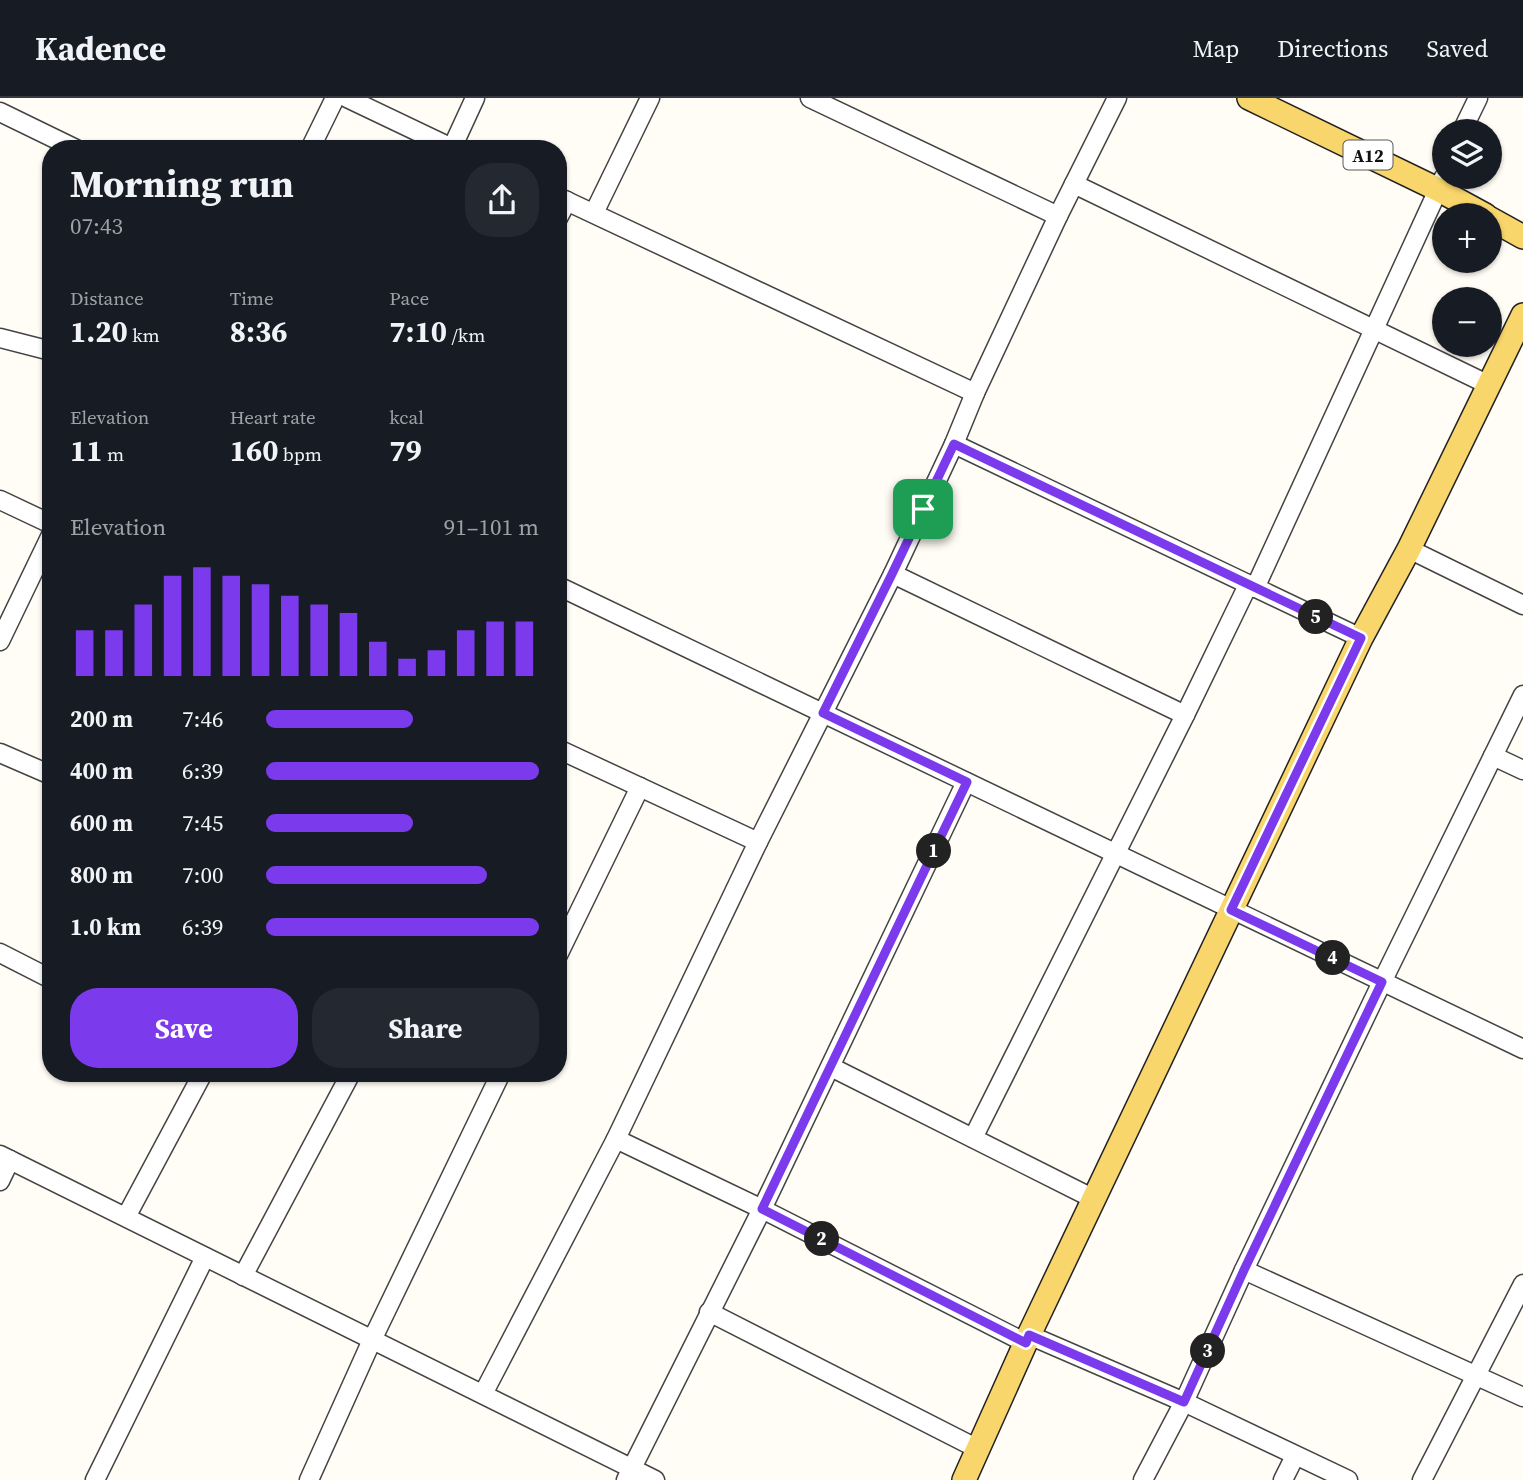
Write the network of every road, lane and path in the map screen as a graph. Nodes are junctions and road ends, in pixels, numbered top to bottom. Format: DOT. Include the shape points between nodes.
graph roads {
  1 [pos="335,98"];
  2 [pos="347,98"];
  3 [pos="475,98"];
  4 [pos="650,98"];
  5 [pos="810,98"];
  6 [pos="1117,98"];
  7 [pos="1250,98"];
  8 [pos="1478,98"];
  9 [pos="0,112"];
  10 [pos="1468,119"];
  11 [pos="58,140"];
  12 [pos="314,140"];
  13 [pos="436,140"];
  14 [pos="457,140"];
  15 [pos="1432,179"];
  16 [pos="1074,184"];
  17 [pos="1439,189"];
  18 [pos="1450,189"];
  19 [pos="567,201"];
  20 [pos="1469,203"];
  21 [pos="594,213"];
  22 [pos="1058,216"];
  23 [pos="1502,225"];
  24 [pos="1523,237"];
  25 [pos="1523,315"];
  26 [pos="1374,330"];
  27 [pos="0,338"];
  28 [pos="42,349"];
  29 [pos="1489,385"];
  30 [pos="975,393"];
  31 [pos="954,444"];
  32 [pos="0,500"];
  33 [pos="42,520"];
  34 [pos="1409,550"];
  35 [pos="42,553"];
  36 [pos="892,574"];
  37 [pos="1251,587"];
  38 [pos="567,590"];
  39 [pos="1523,606"];
  40 [pos="1,635"];
  41 [pos="1361,638"];
  42 [pos="1523,695"];
  43 [pos="823,713"];
  44 [pos="1185,715"];
  45 [pos="0,753"];
  46 [pos="567,753"];
  47 [pos="1493,756"];
  48 [pos="1523,770"];
  49 [pos="42,771"];
  50 [pos="967,782"];
  51 [pos="640,787"];
  52 [pos="758,842"];
  53 [pos="1115,854"];
  54 [pos="1231,910"];
  55 [pos="567,937"];
  56 [pos="0,953"];
  57 [pos="42,974"];
  58 [pos="1382,982"];
  59 [pos="1523,1049"];
  60 [pos="831,1067"];
  61 [pos="198,1082"];
  62 [pos="346,1082"];
  63 [pos="497,1082"];
  64 [pos="973,1138"];
  65 [pos="615,1139"];
  66 [pos="5,1158"];
  67 [pos="0,1181"];
  68 [pos="1094,1199"];
  69 [pos="762,1209"];
  70 [pos="125,1217"];
  71 [pos="205,1257"];
  72 [pos="1244,1270"];
  73 [pos="243,1276"];
  74 [pos="1523,1284"];
  75 [pos="709,1312"];
  76 [pos="1028,1339"];
  77 [pos="372,1340"];
  78 [pos="1477,1375"];
  79 [pos="483,1394"];
  80 [pos="1523,1397"];
  81 [pos="1184,1402"];
  82 [pos="978,1449"];
  83 [pos="1295,1456"];
  84 [pos="629,1474"];
  85 [pos="95,1480"];
  86 [pos="309,1480"];
  87 [pos="655,1480"];
  88 [pos="964,1480"];
  89 [pos="1143,1480"];
  90 [pos="1283,1480"];
  91 [pos="1348,1480"];
  92 [pos="1422,1480"];
  1 -- 12 [label="street"];
  2 -- 13 [label="street"];
  3 -- 14 [label="street"];
  4 -- 21 [label="street"];
  5 -- 22 [label="street"];
  6 -- 16 [label="street"];
  7 -- 15 [label="main road, A12"];
  8 -- 10 [label="street"];
  9 -- 11 [label="street"];
  16 -- 22 [label="street"];
  16 -- 26 [label="street"];
  17 -- 26 [label="street"];
  18 -- 20 [label="main road, A12"];
  19 -- 21 [label="street"];
  21 -- 30 [label="street"];
  22 -- 30 [label="street"];
  23 -- 24 [label="main road, A12"];
  25 -- 29 [label="main road"];
  26 -- 29 [label="street"];
  26 -- 37 [label="street"];
  27 -- 28 [label="street"];
  29 -- 34 [label="main road"];
  30 -- 31 [label="street"];
  31 -- 36 [label="street"];
  31 -- 37 [label="street"];
  32 -- 33 [label="street"];
  34 -- 39 [label="street"];
  34 -- 41 [label="main road"];
  35 -- 40 [label="street"];
  36 -- 43 [label="street"];
  36 -- 44 [label="street"];
  37 -- 41 [label="street"];
  37 -- 44 [label="street"];
  38 -- 43 [label="street"];
  41 -- 54 [label="main road"];
  42 -- 47 [label="street"];
  43 -- 50 [label="street"];
  43 -- 52 [label="street"];
  44 -- 53 [label="street"];
  45 -- 49 [label="street"];
  46 -- 51 [label="street"];
  47 -- 48 [label="street"];
  47 -- 58 [label="street"];
  50 -- 53 [label="street"];
  50 -- 60 [label="street"];
  51 -- 52 [label="street"];
  51 -- 55 [label="street"];
  52 -- 65 [label="street"];
  53 -- 54 [label="street"];
  53 -- 64 [label="street"];
  54 -- 58 [label="street"];
  54 -- 68 [label="main road"];
  56 -- 57 [label="street"];
  58 -- 59 [label="street"];
  58 -- 72 [label="street"];
  60 -- 64 [label="street"];
  60 -- 69 [label="street"];
  61 -- 70 [label="street"];
  62 -- 73 [label="street"];
  63 -- 77 [label="street"];
  64 -- 68 [label="street"];
  65 -- 69 [label="street"];
  65 -- 79 [label="street"];
  66 -- 67 [label="street"];
  66 -- 70 [label="street"];
  68 -- 76 [label="main road"];
  69 -- 75 [label="street"];
  69 -- 76 [label="street"];
  70 -- 71 [label="street"];
  71 -- 73 [label="street"];
  71 -- 85 [label="street"];
  72 -- 78 [label="street"];
  72 -- 81 [label="street"];
  73 -- 77 [label="street"];
  74 -- 78 [label="street"];
  75 -- 82 [label="street"];
  75 -- 84 [label="street"];
  76 -- 81 [label="street"];
  76 -- 82 [label="main road"];
  77 -- 79 [label="street"];
  77 -- 86 [label="street"];
  78 -- 80 [label="street"];
  78 -- 92 [label="street"];
  79 -- 84 [label="street"];
  81 -- 83 [label="street"];
  81 -- 89 [label="street"];
  82 -- 88 [label="main road"];
  83 -- 90 [label="street"];
  83 -- 91 [label="street"];
  84 -- 87 [label="street"];
}
